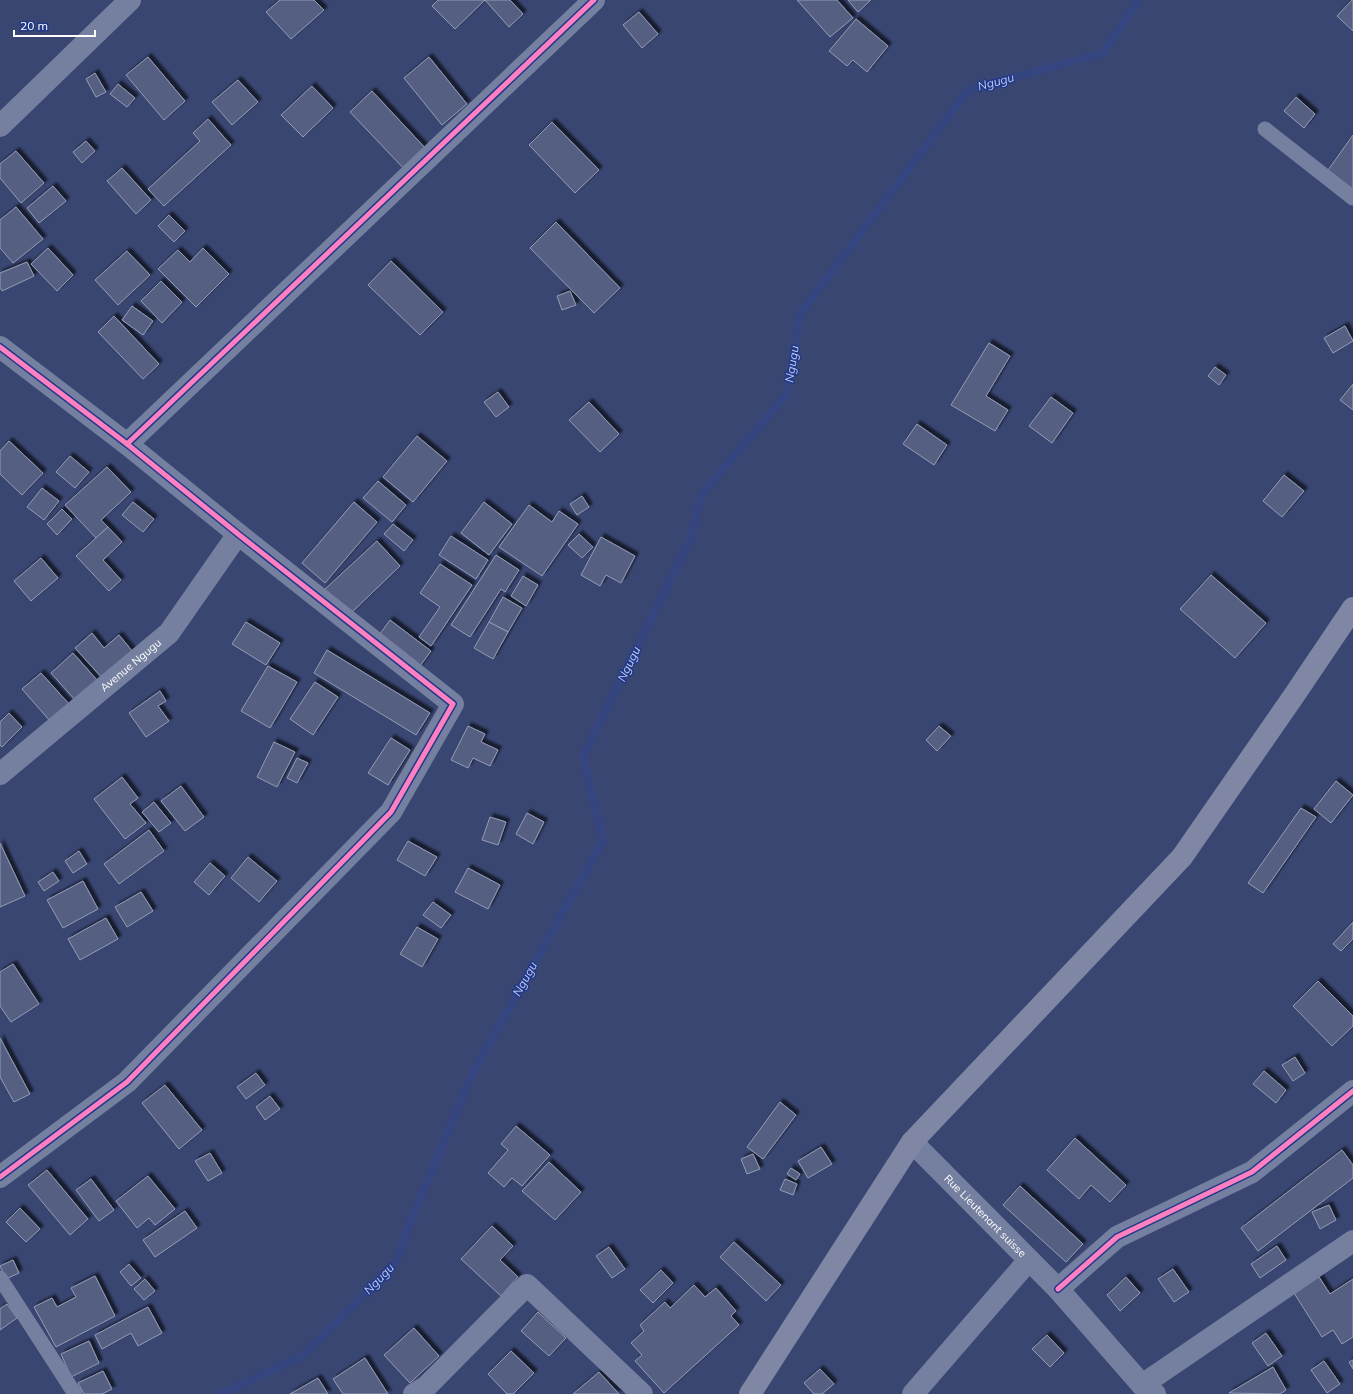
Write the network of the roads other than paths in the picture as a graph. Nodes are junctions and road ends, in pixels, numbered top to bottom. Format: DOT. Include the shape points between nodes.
graph roads {
  1 [pos="130,0"];
  2 [pos="594,0"];
  3 [pos="0,126"];
  4 [pos="1266,129"];
  5 [pos="1353,198"];
  6 [pos="1,351"];
  7 [pos="127,444"];
  8 [pos="238,534"];
  9 [pos="1353,608"];
  10 [pos="0,774"];
  11 [pos="1353,1091"];
  12 [pos="912,1142"];
  13 [pos="0,1177"];
  14 [pos="1353,1240"];
  15 [pos="1029,1260"];
  16 [pos="0,1278"];
  17 [pos="1058,1289"];
  18 [pos="1149,1389"];
  19 [pos="75,1394"];
  20 [pos="414,1394"];
  21 [pos="642,1394"];
  22 [pos="750,1394"];
  23 [pos="913,1394"];
  1 -- 3 [label="street"];
  2 -- 7 [label="street"];
  4 -- 5 [label="lane"];
  6 -- 7 [label="street"];
  7 -- 8 [label="street"];
  8 -- 10 [label="street, Avenue Ngugu" via="170,633"];
  8 -- 13 [label="street" via="453,704 391,812 127,1082"];
  9 -- 12 [label="main road" via="1182,857"];
  11 -- 17 [label="street" via="1252,1172 1117,1237"];
  12 -- 15 [label="street, Rue Lieutenant suisse"];
  12 -- 22 [label="main road"];
  14 -- 18 [label="street"];
  15 -- 17 [label="street, Rue Lieutenant suisse"];
  15 -- 23 [label="street"];
  16 -- 19 [label="lane"];
  17 -- 18 [label="street, Rue Lieutenant suisse"];
  20 -- 21 [label="street" via="427,1386 527,1285"];
}
